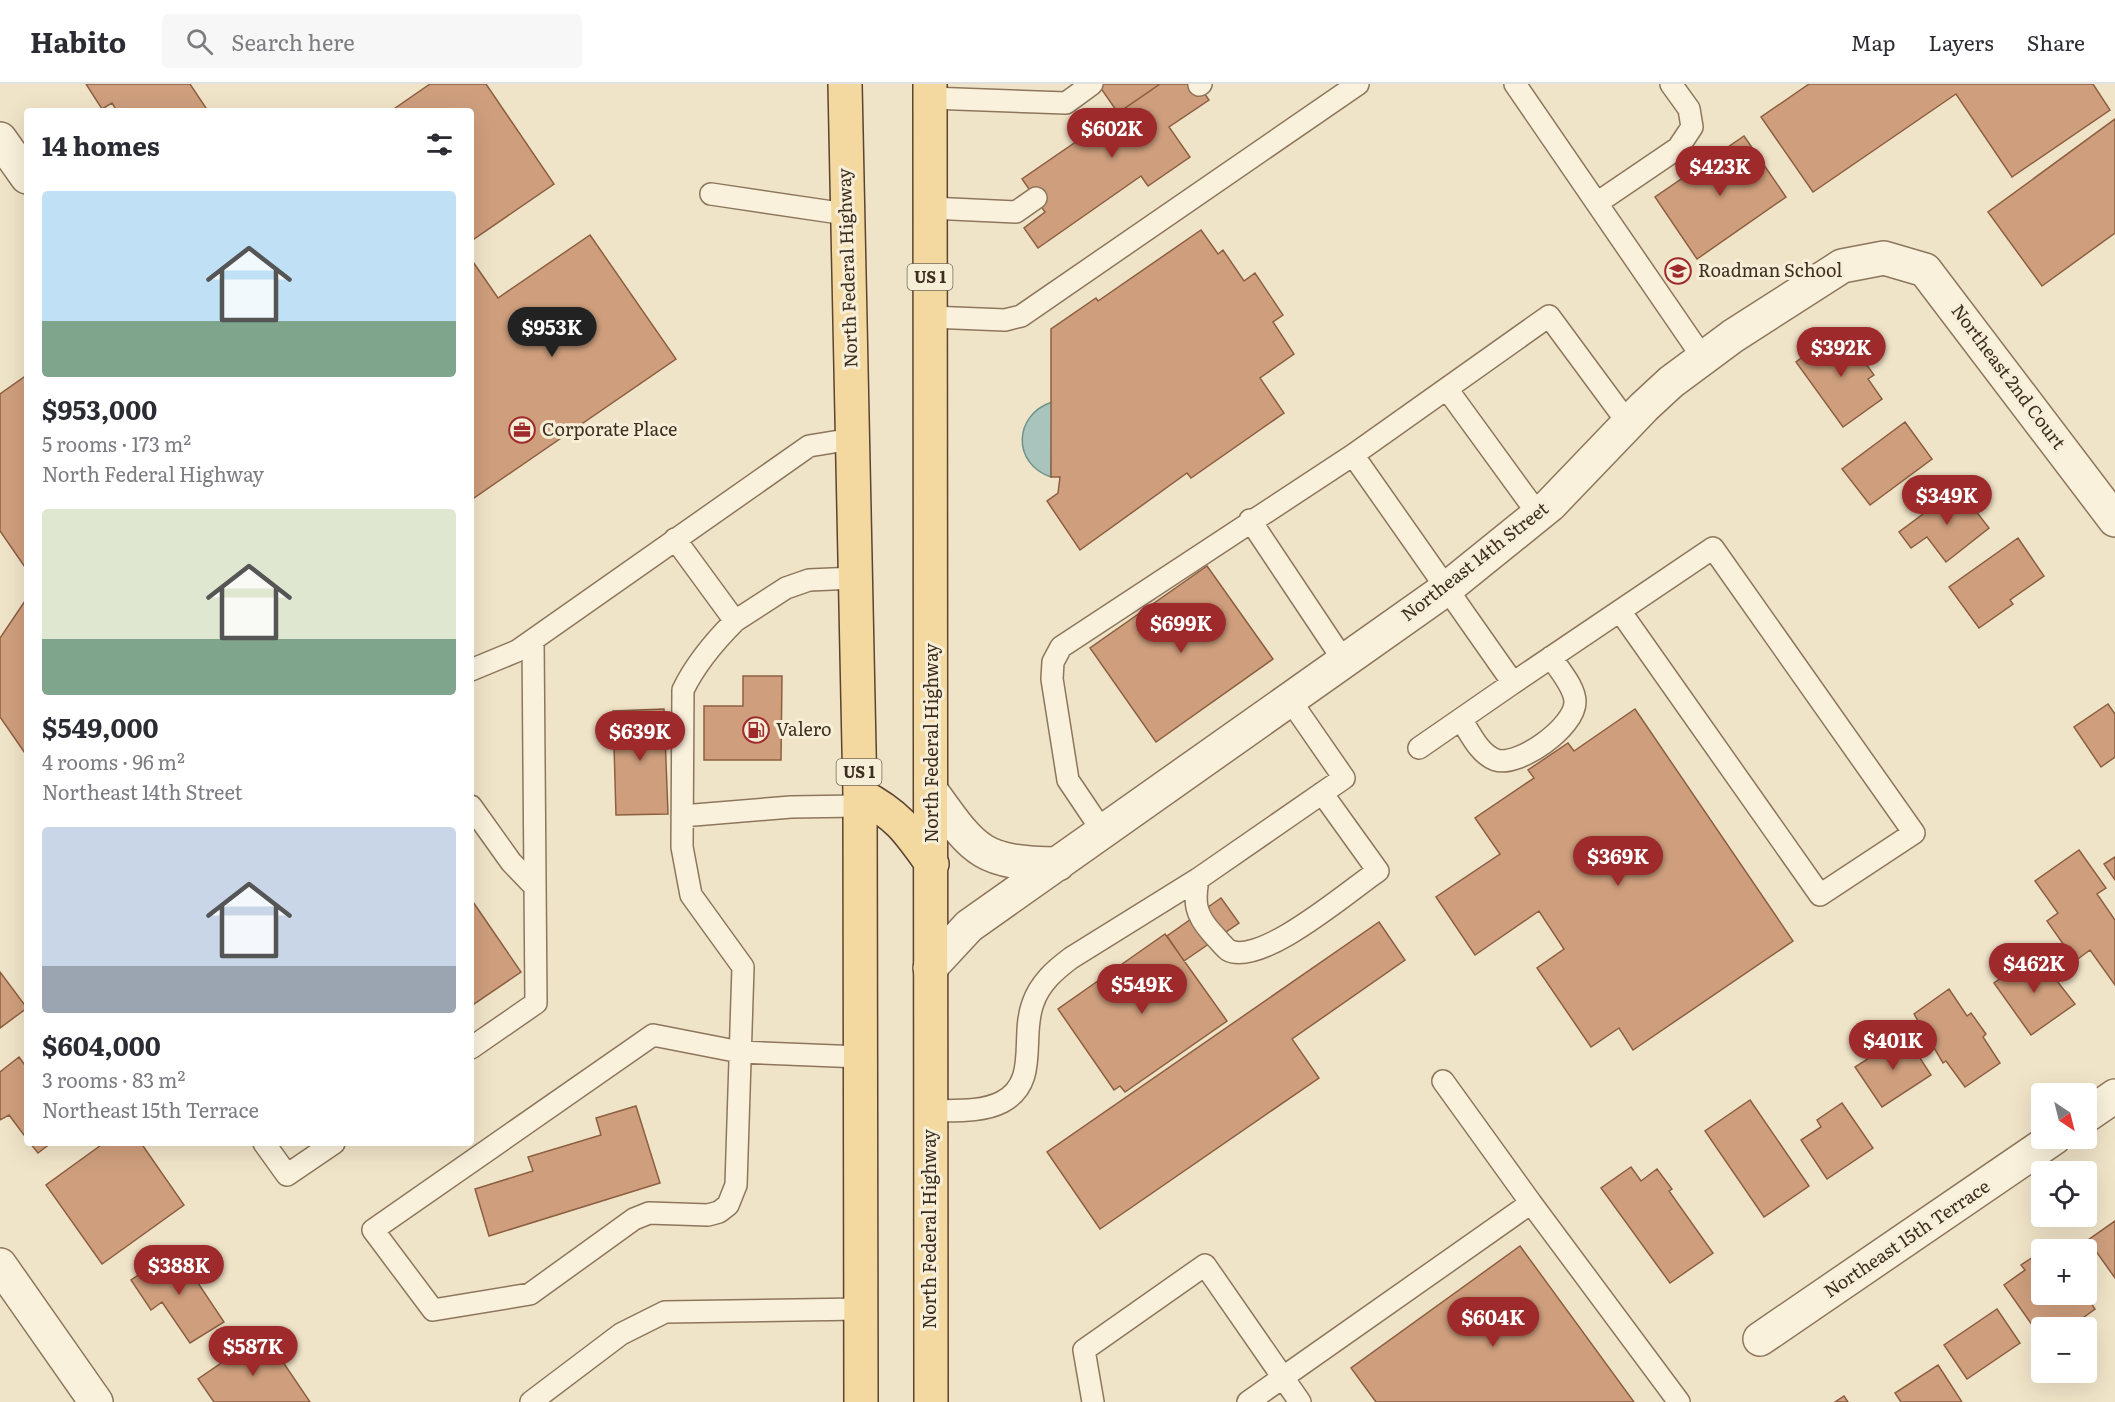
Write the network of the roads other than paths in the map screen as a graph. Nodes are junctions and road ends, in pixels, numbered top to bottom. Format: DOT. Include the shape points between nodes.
graph roads {
  1 [pos="845,84"];
  2 [pos="1092,84"];
  3 [pos="1358,84"];
  4 [pos="1515,84"];
  5 [pos="1671,84"];
  6 [pos="930,91"];
  7 [pos="1063,93"];
  8 [pos="0,139"];
  9 [pos="24,173"];
  10 [pos="711,194"];
  11 [pos="1036,198"];
  12 [pos="1597,203"];
  13 [pos="930,208"];
  14 [pos="846,214"];
  15 [pos="1884,258"];
  16 [pos="930,317"];
  17 [pos="1703,358"];
  18 [pos="1447,389"];
  19 [pos="1628,423"];
  20 [pos="852,439"];
  21 [pos="1353,455"];
  22 [pos="1538,514"];
  23 [pos="1250,520"];
  24 [pos="2115,520"];
  25 [pos="675,539"];
  26 [pos="855,578"];
  27 [pos="1446,589"];
  28 [pos="1620,611"];
  29 [pos="735,621"];
  30 [pos="533,639"];
  31 [pos="1551,657"];
  32 [pos="1344,661"];
  33 [pos="474,669"];
  34 [pos="1513,683"];
  35 [pos="1290,700"];
  36 [pos="1461,719"];
  37 [pos="1419,748"];
  38 [pos="932,792"];
  39 [pos="1322,794"];
  40 [pos="859,800"];
  41 [pos="474,810"];
  42 [pos="682,816"];
  43 [pos="1103,832"];
  44 [pos="932,864"];
  45 [pos="1058,864"];
  46 [pos="1198,879"];
  47 [pos="534,886"];
  48 [pos="930,968"];
  49 [pos="474,1046"];
  50 [pos="740,1052"];
  51 [pos="860,1057"];
  52 [pos="1443,1081"];
  53 [pos="2115,1096"];
  54 [pos="2097,1108"];
  55 [pos="929,1111"];
  56 [pos="266,1146"];
  57 [pos="330,1146"];
  58 [pos="2038,1149"];
  59 [pos="1531,1203"];
  60 [pos="0,1265"];
  61 [pos="861,1309"];
  62 [pos="1760,1339"];
  63 [pos="1283,1378"];
  64 [pos="96,1402"];
  65 [pos="531,1402"];
  66 [pos="861,1402"];
  67 [pos="931,1402"];
  68 [pos="1093,1402"];
  69 [pos="1248,1402"];
  70 [pos="1300,1402"];
  71 [pos="1679,1402"];
  1 -- 14 [label="main road, North Federal Highway / US 1"];
  2 -- 7 [label="lane"];
  3 -- 16 [label="lane" via="1021,316 1005,320"];
  4 -- 12 [label="lane"];
  5 -- 12 [label="lane" via="1689,110 1692,128 1678,148"];
  6 -- 7 [label="lane"];
  6 -- 13 [label="main road, North Federal Highway / US 1"];
  8 -- 9 [label="street"];
  10 -- 14 [label="lane"];
  11 -- 13 [label="lane" via="1016,212"];
  12 -- 17 [label="lane"];
  13 -- 16 [label="main road, North Federal Highway / US 1"];
  14 -- 20 [label="main road, North Federal Highway / US 1"];
  15 -- 17 [label="street, Northeast 14th Street" via="1842,266"];
  15 -- 24 [label="street, Northeast 2nd Court" via="1925,270"];
  16 -- 38 [label="main road, North Federal Highway / US 1"];
  17 -- 19 [label="street, Northeast 14th Street"];
  18 -- 19 [label="lane" via="1549,316"];
  18 -- 21 [label="lane"];
  18 -- 22 [label="lane"];
  19 -- 22 [label="street, Northeast 14th Street"];
  20 -- 25 [label="lane" via="808,446"];
  20 -- 26 [label="main road, North Federal Highway / US 1"];
  21 -- 23 [label="lane"];
  21 -- 27 [label="lane"];
  22 -- 27 [label="street, Northeast 14th Street"];
  23 -- 32 [label="lane"];
  23 -- 43 [label="lane" via="1061,646 1053,662 1052,679 1068,780"];
  25 -- 29 [label="lane"];
  25 -- 30 [label="lane"];
  26 -- 29 [label="lane" via="809,580 786,588"];
  26 -- 40 [label="main road, North Federal Highway / US 1"];
  27 -- 32 [label="street, Northeast 14th Street"];
  27 -- 34 [label="lane"];
  28 -- 28 [label="lane" via="1713,548 1914,833 1820,895"];
  28 -- 31 [label="lane"];
  29 -- 42 [label="lane" via="711,645 683,690"];
  30 -- 33 [label="lane" via="517,651"];
  30 -- 47 [label="lane"];
  31 -- 34 [label="lane"];
  31 -- 36 [label="lane" via="1575,701 1561,730 1520,758 1506,762 1485,753"];
  32 -- 35 [label="street, Northeast 14th Street"];
  34 -- 36 [label="lane"];
  35 -- 39 [label="lane" via="1344,778"];
  35 -- 43 [label="street, Northeast 14th Street"];
  36 -- 37 [label="lane"];
  38 -- 44 [label="main road, North Federal Highway / US 1"];
  38 -- 45 [label="street" via="972,844 985,853 998,860"];
  39 -- 46 [label="lane"];
  39 -- 46 [label="lane" via="1378,871 1284,937 1263,948 1229,950 1211,931 1194,903"];
  40 -- 42 [label="lane"];
  40 -- 44 [label="main road" via="888,810"];
  40 -- 51 [label="main road, North Federal Highway / US 1"];
  41 -- 47 [label="lane" via="511,862"];
  42 -- 50 [label="lane" via="682,846 691,895 743,967"];
  43 -- 45 [label="street, Northeast 14th Street"];
  44 -- 48 [label="main road, North Federal Highway / US 1"];
  45 -- 48 [label="street, Northeast 14th Street" via="969,926"];
  46 -- 55 [label="lane" via="1051,973 1032,1003 1027,1032 1028,1065 1020,1088 1002,1102 986,1107"];
  47 -- 49 [label="lane" via="536,1003"];
  48 -- 55 [label="main road, North Federal Highway / US 1"];
  50 -- 50 [label="lane" via="736,1185 728,1205 719,1212 650,1213 614,1231 530,1294 433,1310 373,1230 653,1035"];
  50 -- 51 [label="lane"];
  51 -- 61 [label="main road, North Federal Highway / US 1"];
  52 -- 59 [label="lane"];
  53 -- 54 [label="street"];
  55 -- 67 [label="main road, North Federal Highway / US 1"];
  56 -- 57 [label="lane" via="287,1175"];
  58 -- 62 [label="street, Northeast 15th Terrace"];
  59 -- 63 [label="lane"];
  59 -- 71 [label="lane"];
  60 -- 64 [label="street"];
  61 -- 65 [label="lane" via="664,1312 621,1334"];
  61 -- 66 [label="main road, North Federal Highway / US 1"];
  63 -- 68 [label="lane" via="1205,1265 1084,1350"];
  63 -- 69 [label="lane"];
  63 -- 70 [label="lane"];
}
